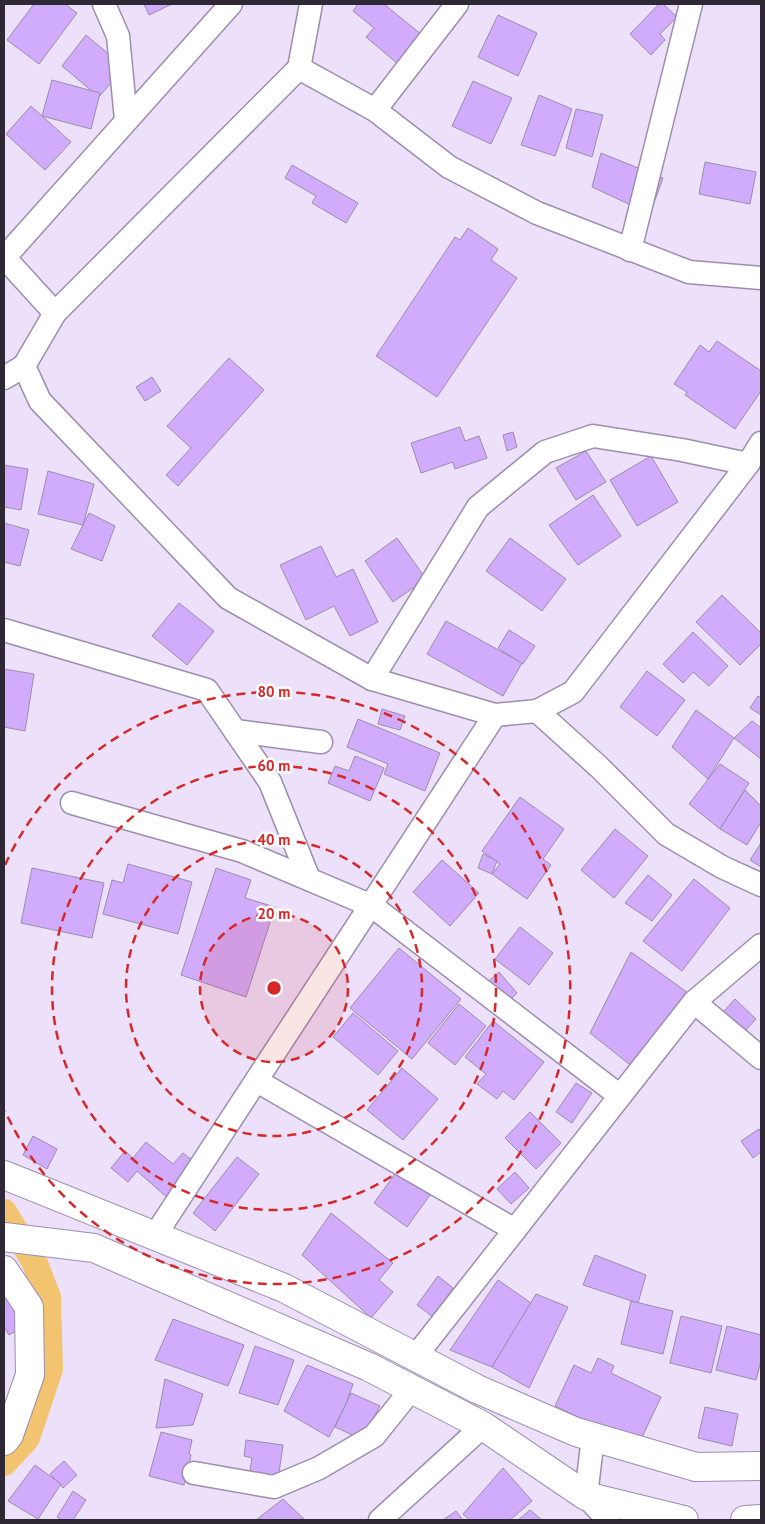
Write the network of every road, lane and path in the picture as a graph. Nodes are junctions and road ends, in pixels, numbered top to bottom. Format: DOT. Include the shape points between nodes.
graph roads {
  1 [pos="104,4"];
  2 [pos="231,4"];
  3 [pos="311,4"];
  4 [pos="457,4"];
  5 [pos="691,4"];
  6 [pos="299,68"];
  7 [pos="375,110"];
  8 [pos="126,120"];
  9 [pos="630,250"];
  10 [pos="4,257"];
  11 [pos="761,278"];
  12 [pos="55,313"];
  13 [pos="24,366"];
  14 [pos="4,378"];
  15 [pos="761,443"];
  16 [pos="748,464"];
  17 [pos="4,630"];
  18 [pos="372,678"];
  19 [pos="537,711"];
  20 [pos="495,715"];
  21 [pos="235,730"];
  22 [pos="321,742"];
  23 [pos="72,803"];
  24 [pos="308,879"];
  25 [pos="761,885"];
  26 [pos="372,906"];
  27 [pos="761,945"];
  28 [pos="694,1002"];
  29 [pos="761,1058"];
  30 [pos="257,1081"];
  31 [pos="620,1096"];
  32 [pos="4,1175"];
  33 [pos="514,1230"];
  34 [pos="154,1237"];
  35 [pos="6,1238"];
  36 [pos="4,1270"];
  37 [pos="415,1356"];
  38 [pos="411,1390"];
  39 [pos="483,1426"];
  40 [pos="593,1437"];
  41 [pos="4,1441"];
  42 [pos="761,1466"];
  43 [pos="194,1473"];
  44 [pos="586,1496"];
  45 [pos="761,1519"];
  46 [pos="380,1520"];
  47 [pos="608,1520"];
  48 [pos="684,1520"];
  49 [pos="745,1520"];
  1 -- 8 [label="street" via="118,36"];
  2 -- 8 [label="street"];
  3 -- 6 [label="street"];
  4 -- 7 [label="street"];
  5 -- 9 [label="street"];
  6 -- 7 [label="street"];
  6 -- 12 [label="street"];
  7 -- 9 [label="street" via="449,167 537,213"];
  8 -- 10 [label="street"];
  9 -- 11 [label="street" via="689,272"];
  10 -- 12 [label="street"];
  12 -- 13 [label="street"];
  13 -- 14 [label="street"];
  13 -- 18 [label="street" via="40,401 228,598"];
  15 -- 16 [label="street"];
  16 -- 18 [label="street" via="593,436 545,452 478,507"];
  16 -- 19 [label="street" via="573,692"];
  17 -- 21 [label="street" via="207,690"];
  18 -- 20 [label="street"];
  19 -- 20 [label="street"];
  19 -- 25 [label="street" via="666,834 722,868"];
  20 -- 26 [label="street"];
  21 -- 22 [label="street"];
  21 -- 24 [label="street" via="270,782"];
  23 -- 24 [label="street" via="242,851"];
  24 -- 26 [label="street"];
  26 -- 30 [label="street"];
  26 -- 31 [label="street"];
  27 -- 28 [label="street"];
  28 -- 29 [label="street"];
  28 -- 31 [label="street"];
  30 -- 33 [label="street"];
  30 -- 34 [label="street"];
  31 -- 33 [label="street"];
  32 -- 34 [label="main road"];
  33 -- 37 [label="street"];
  34 -- 37 [label="main road" via="284,1288"];
  35 -- 38 [label="main road" via="94,1248 369,1367"];
  36 -- 41 [label="main road" via="29,1307 30,1375"];
  37 -- 40 [label="main road" via="477,1389"];
  38 -- 39 [label="main road"];
  38 -- 43 [label="street" via="374,1436 319,1468 274,1487"];
  39 -- 44 [label="main road"];
  39 -- 46 [label="street"];
  40 -- 42 [label="main road" via="696,1467"];
  40 -- 44 [label="street"];
  44 -- 47 [label="street"];
  44 -- 48 [label="main road"];
  45 -- 49 [label="main road"];
}
